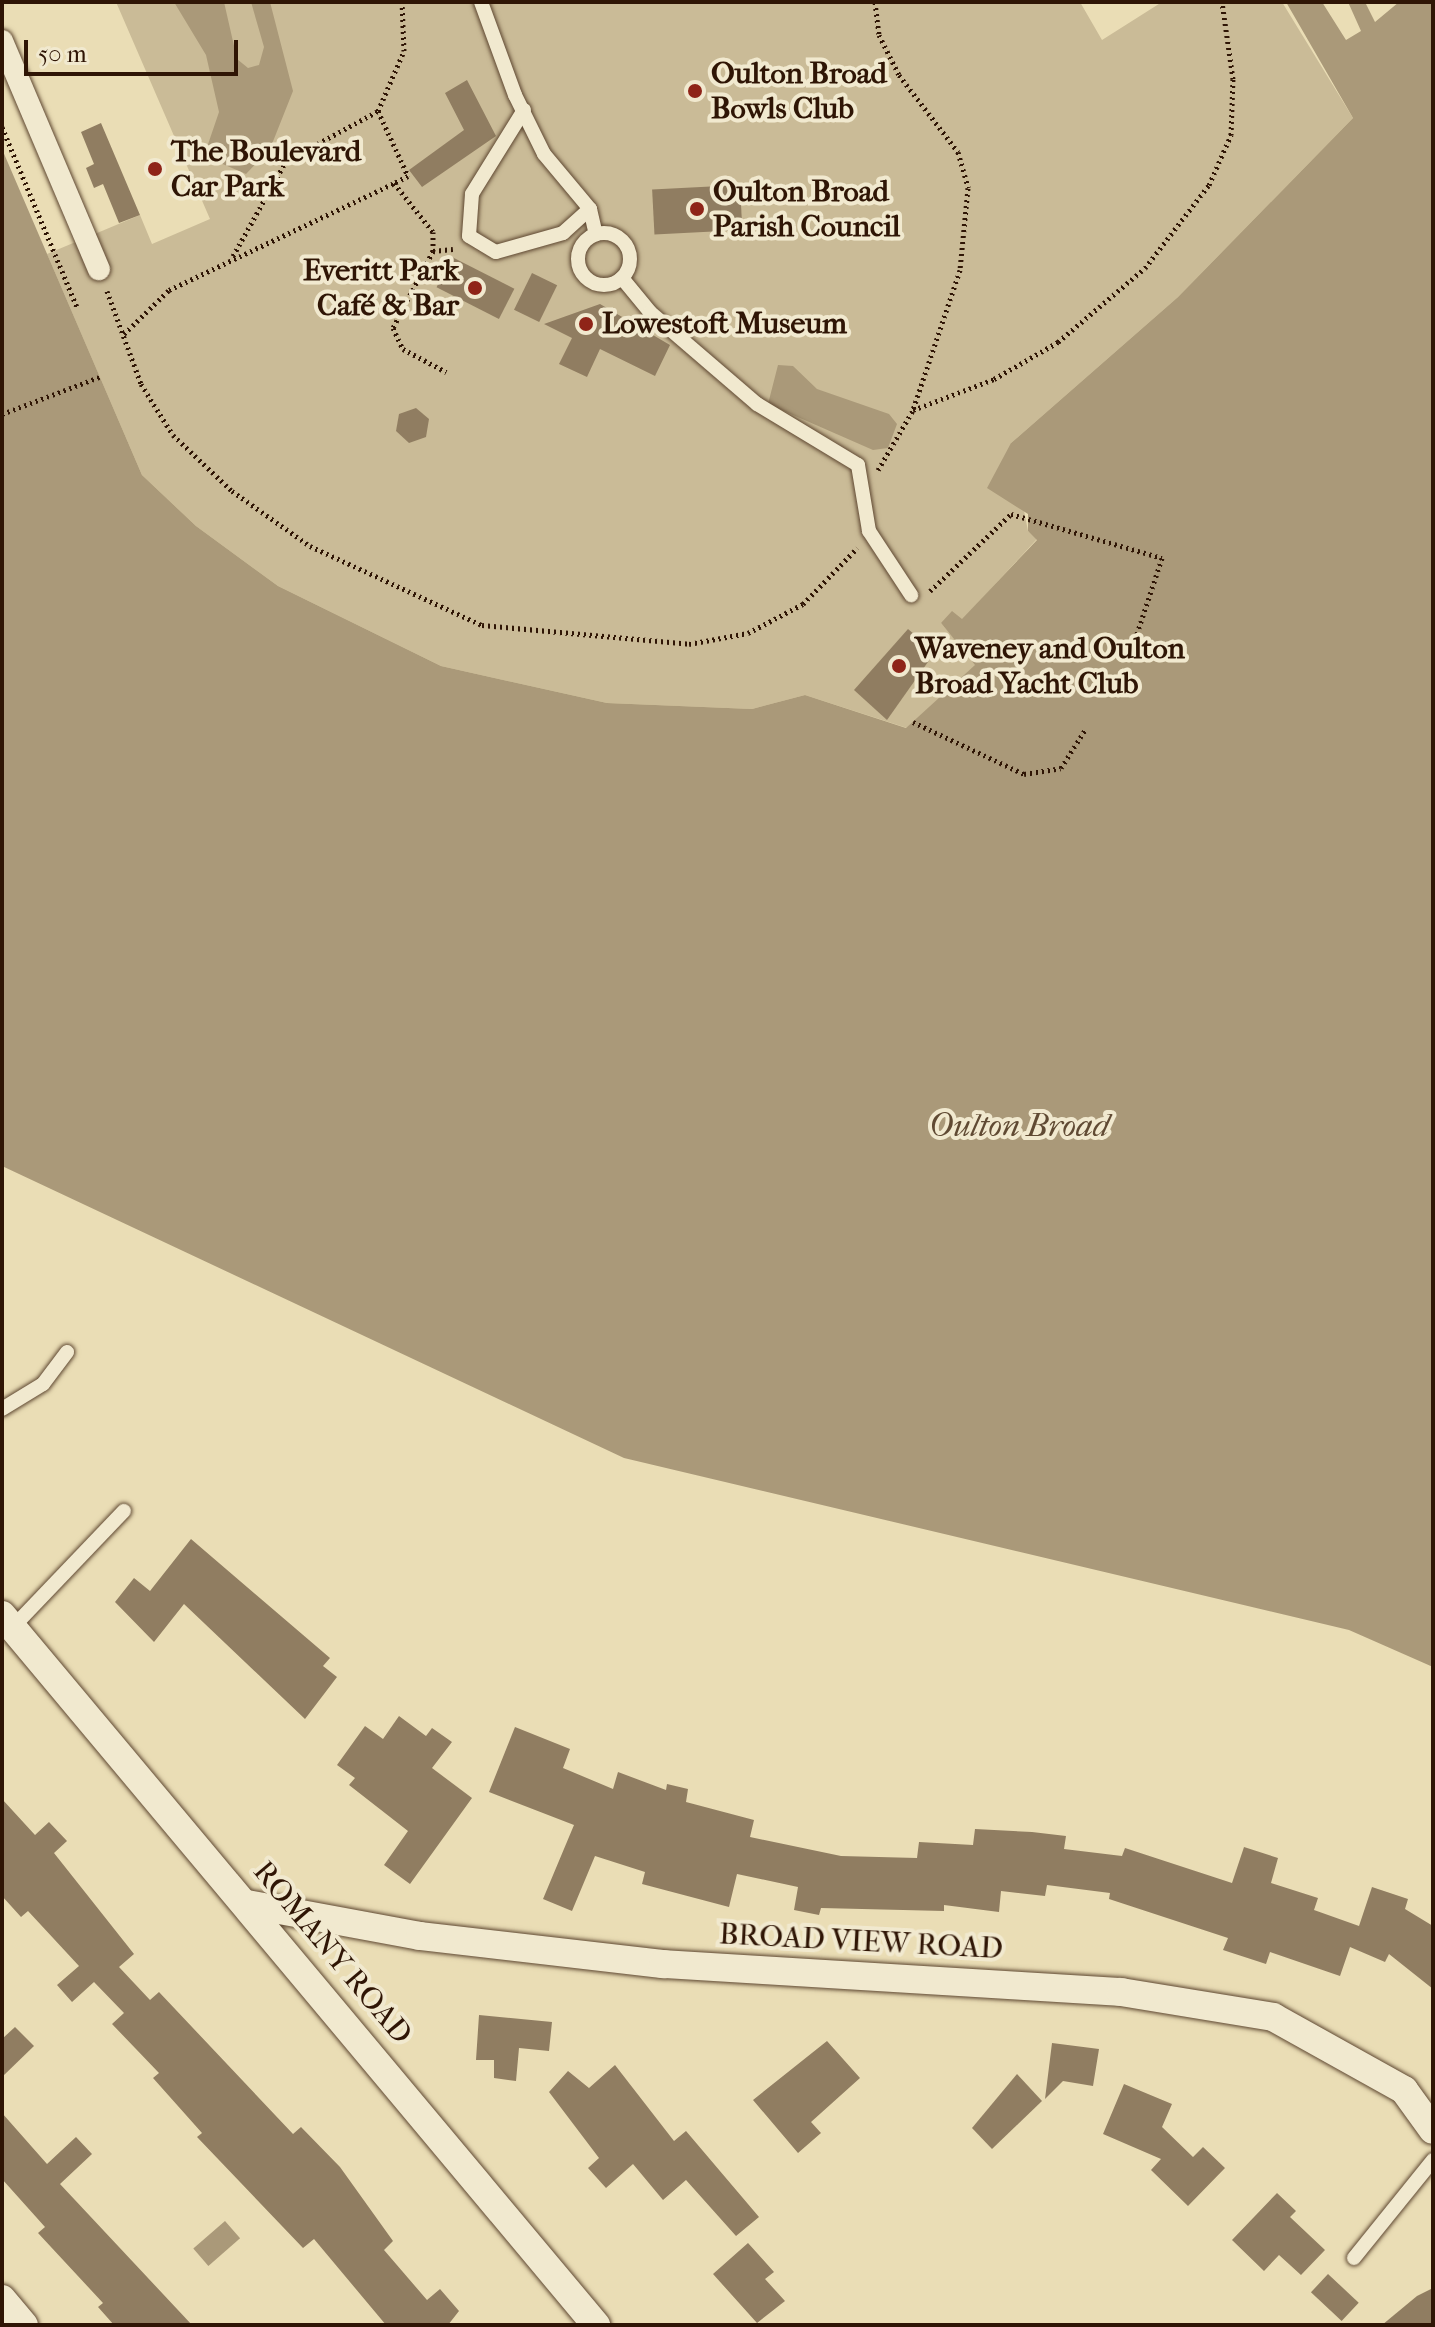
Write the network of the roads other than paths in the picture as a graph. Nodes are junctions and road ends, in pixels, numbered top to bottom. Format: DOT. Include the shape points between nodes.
graph roads {
  1 [pos="481,2"];
  2 [pos="2,41"];
  3 [pos="524,110"];
  4 [pos="590,209"];
  5 [pos="596,234"];
  6 [pos="99,269"];
  7 [pos="622,278"];
  8 [pos="915,599"];
  9 [pos="67,1352"];
  10 [pos="2,1409"];
  11 [pos="124,1511"];
  12 [pos="5,1627"];
  13 [pos="247,1904"];
  14 [pos="1433,2130"];
  15 [pos="1433,2160"];
  16 [pos="1354,2258"];
  17 [pos="2,2299"];
  18 [pos="24,2325"];
  19 [pos="596,2325"];
  1 -- 3 [label="lane"];
  2 -- 6 [label="street"];
  3 -- 4 [label="lane" via="544,154"];
  3 -- 4 [label="lane" via="477,182 466,215 469,236 496,252 563,233"];
  4 -- 5 [label="lane"];
  5 -- 7 [label="lane" via="613,234 626,246 630,263"];
  5 -- 7 [label="lane" via="578,252 579,269 598,285"];
  7 -- 8 [label="lane" via="650,312 757,404 858,465 869,531"];
  9 -- 10 [label="lane" via="43,1384"];
  11 -- 12 [label="lane"];
  12 -- 13 [label="street, ROMANY ROAD"];
  13 -- 14 [label="street, BROAD VIEW ROAD" via="420,1936 663,1964 1121,1992 1273,2017 1404,2090"];
  13 -- 19 [label="street, ROMANY ROAD"];
  15 -- 16 [label="lane"];
  17 -- 18 [label="street"];
}
